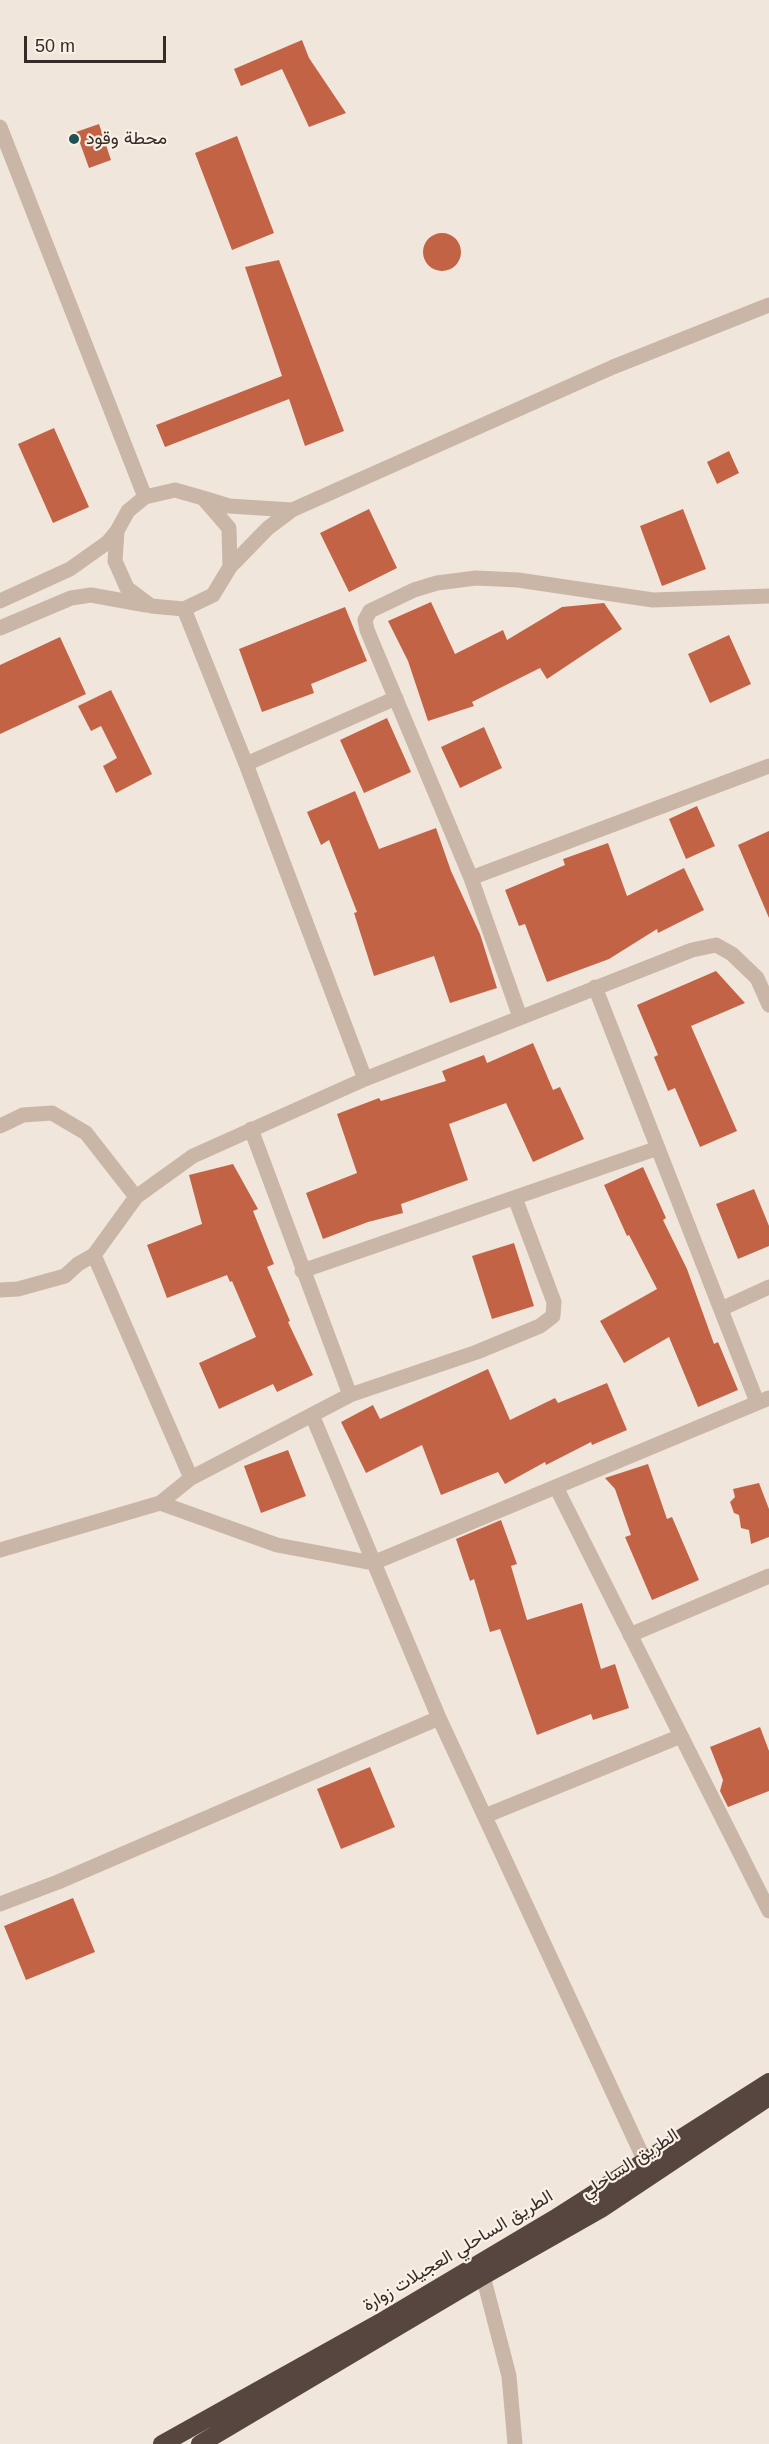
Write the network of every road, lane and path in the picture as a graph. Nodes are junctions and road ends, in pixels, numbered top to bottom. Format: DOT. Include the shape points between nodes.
graph roads {
  1 [pos="0,127"];
  2 [pos="769,305"];
  3 [pos="145,497"];
  4 [pos="203,498"];
  5 [pos="292,510"];
  6 [pos="117,531"];
  7 [pos="230,567"];
  8 [pos="769,596"];
  9 [pos="0,601"];
  10 [pos="151,606"];
  11 [pos="184,609"];
  12 [pos="0,628"];
  13 [pos="396,698"];
  14 [pos="246,764"];
  15 [pos="769,766"];
  16 [pos="471,878"];
  17 [pos="595,987"];
  18 [pos="769,1005"];
  19 [pos="520,1017"];
  20 [pos="365,1079"];
  21 [pos="0,1126"];
  22 [pos="251,1129"];
  23 [pos="658,1148"];
  24 [pos="136,1197"];
  25 [pos="515,1198"];
  26 [pos="94,1255"];
  27 [pos="302,1271"];
  28 [pos="769,1287"];
  29 [pos="0,1290"];
  30 [pos="721,1309"];
  31 [pos="350,1395"];
  32 [pos="763,1400"];
  33 [pos="312,1415"];
  34 [pos="191,1478"];
  35 [pos="556,1487"];
  36 [pos="160,1503"];
  37 [pos="0,1550"];
  38 [pos="373,1563"];
  39 [pos="769,1576"];
  40 [pos="630,1635"];
  41 [pos="439,1718"];
  42 [pos="681,1736"];
  43 [pos="485,1816"];
  44 [pos="0,1904"];
  45 [pos="769,1911"];
  46 [pos="769,2082"];
  47 [pos="769,2097"];
  48 [pos="648,2168"];
  49 [pos="483,2276"];
  50 [pos="162,2444"];
  51 [pos="200,2444"];
  52 [pos="515,2444"];
  1 -- 3 [label="street"];
  2 -- 5 [label="street" via="614,367"];
  3 -- 4 [label="street" via="175,490"];
  3 -- 6 [label="street" via="128,511"];
  4 -- 5 [label="street" via="229,506"];
  4 -- 7 [label="street" via="229,528"];
  5 -- 7 [label="street"];
  6 -- 9 [label="street" via="70,569"];
  6 -- 10 [label="street" via="114,561 127,588"];
  7 -- 11 [label="street" via="213,595"];
  8 -- 13 [label="street" via="653,600 518,580 476,578 437,582 381,605 370,611 365,620"];
  10 -- 11 [label="street"];
  10 -- 12 [label="street" via="91,595 70,598"];
  11 -- 14 [label="street"];
  13 -- 14 [label="street"];
  13 -- 16 [label="street"];
  14 -- 20 [label="street"];
  15 -- 16 [label="street"];
  16 -- 19 [label="street"];
  17 -- 18 [label="street" via="692,950 716,945 732,954 757,978"];
  17 -- 19 [label="street"];
  17 -- 23 [label="street"];
  19 -- 20 [label="street"];
  20 -- 22 [label="street"];
  21 -- 24 [label="street" via="23,1114 52,1113 86,1133"];
  22 -- 24 [label="street" via="193,1156"];
  22 -- 27 [label="street"];
  23 -- 25 [label="street"];
  23 -- 30 [label="street"];
  24 -- 26 [label="street"];
  25 -- 27 [label="street"];
  25 -- 31 [label="street" via="554,1302 553,1316 540,1326 477,1352"];
  26 -- 29 [label="street" via="65,1276"];
  26 -- 34 [label="street"];
  27 -- 31 [label="street"];
  28 -- 30 [label="street"];
  30 -- 32 [label="street"];
  31 -- 33 [label="street"];
  32 -- 35 [label="street"];
  33 -- 34 [label="street"];
  33 -- 38 [label="street"];
  34 -- 36 [label="street"];
  35 -- 38 [label="street"];
  35 -- 40 [label="street"];
  36 -- 37 [label="street"];
  36 -- 38 [label="street" via="277,1545"];
  38 -- 41 [label="street"];
  39 -- 40 [label="street"];
  40 -- 42 [label="street"];
  41 -- 43 [label="street"];
  41 -- 44 [label="street"];
  42 -- 43 [label="street"];
  42 -- 45 [label="street"];
  43 -- 48 [label="street"];
  46 -- 48 [label="highway, الطريق الساحلي العجيلات زوارة"];
  47 -- 48 [label="highway, الطريق الساحلي"];
  48 -- 49 [label="highway, الطريق الساحلي" via="601,2209"];
  48 -- 50 [label="highway, الطريق الساحلي العجيلات زوارة"];
  49 -- 51 [label="highway, الطريق الساحلي"];
  49 -- 52 [label="street" via="509,2376"];
}
